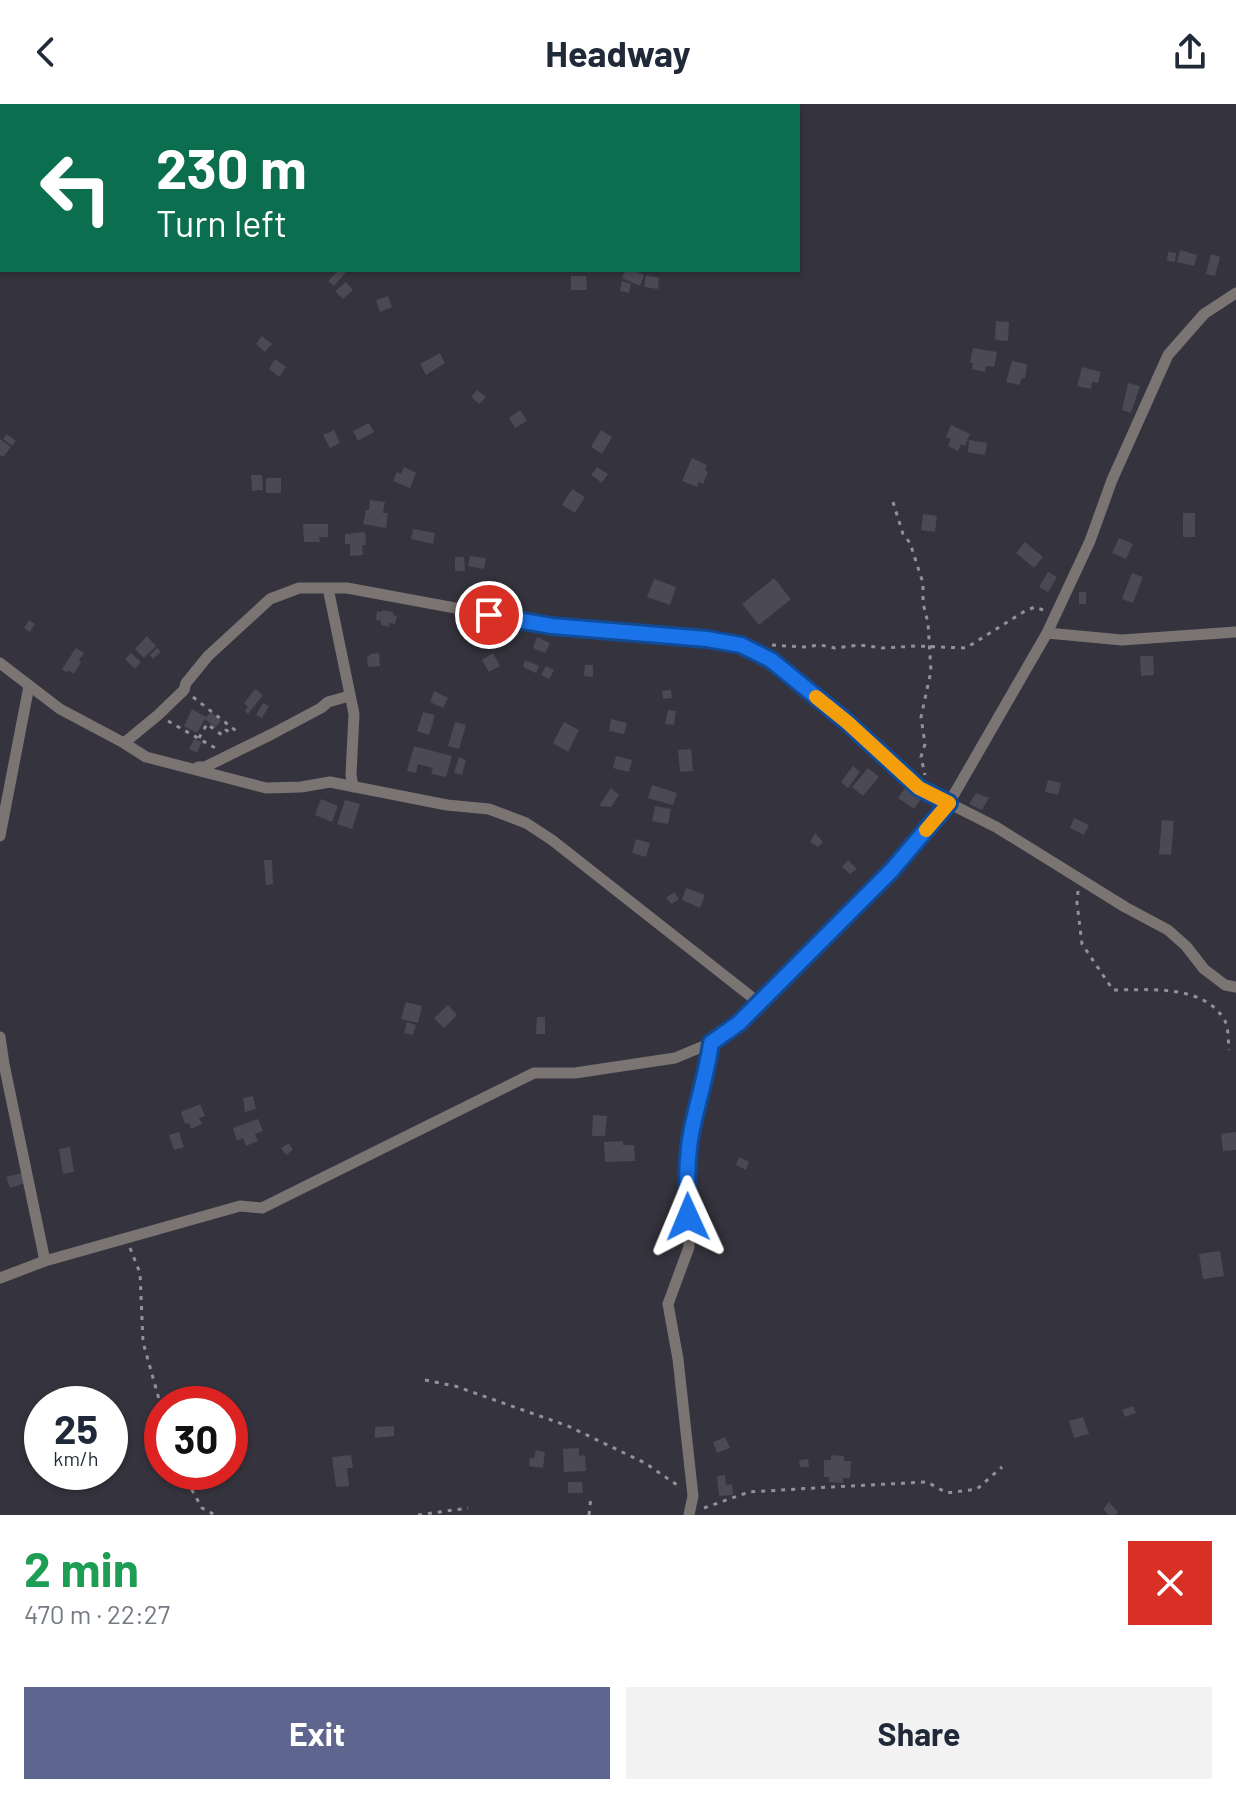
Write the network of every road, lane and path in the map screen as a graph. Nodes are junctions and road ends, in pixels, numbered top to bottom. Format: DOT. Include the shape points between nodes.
graph roads {
  1 [pos="1236,293"];
  2 [pos="893,502"];
  3 [pos="328,588"];
  4 [pos="1055,615"];
  5 [pos="1236,632"];
  6 [pos="1047,633"];
  7 [pos="928,647"];
  8 [pos="760,655"];
  9 [pos="0,663"];
  10 [pos="29,686"];
  11 [pos="184,690"];
  12 [pos="349,696"];
  13 [pos="158,715"];
  14 [pos="234,728"];
  15 [pos="199,738"];
  16 [pos="124,743"];
  17 [pos="251,744"];
  18 [pos="229,755"];
  19 [pos="185,766"];
  20 [pos="353,787"];
  21 [pos="926,791"];
  22 [pos="949,803"];
  23 [pos="0,836"];
  24 [pos="1080,878"];
  25 [pos="1236,987"];
  26 [pos="758,1002"];
  27 [pos="0,1037"];
  28 [pos="711,1043"];
  29 [pos="1229,1050"];
  30 [pos="125,1238"];
  31 [pos="45,1261"];
  32 [pos="0,1278"];
  33 [pos="425,1380"];
  34 [pos="155,1386"];
  35 [pos="1002,1467"];
  36 [pos="192,1490"];
  37 [pos="591,1496"];
  38 [pos="693,1496"];
  39 [pos="468,1508"];
  40 [pos="689,1514"];
  41 [pos="215,1515"];
  42 [pos="418,1515"];
  43 [pos="589,1515"];
  1 -- 4 [label="street" via="1204,314 1168,355"];
  2 -- 7 [label="path" via="923,583"];
  3 -- 8 [label="street" via="552,626 707,639 741,645"];
  3 -- 11 [label="street" via="299,588 270,599 208,656"];
  3 -- 12 [label="street"];
  4 -- 6 [label="street"];
  4 -- 7 [label="path" via="1035,607 966,648"];
  5 -- 6 [label="street" via="1122,640"];
  6 -- 22 [label="street"];
  7 -- 8 [label="path" via="769,645"];
  7 -- 21 [label="path" via="931,671 921,717"];
  8 -- 21 [label="street"];
  9 -- 10 [label="street"];
  10 -- 16 [label="street"];
  10 -- 23 [label="street"];
  11 -- 13 [label="street"];
  11 -- 14 [label="path"];
  12 -- 17 [label="street"];
  12 -- 20 [label="street" via="354,714"];
  13 -- 15 [label="path"];
  13 -- 16 [label="street"];
  14 -- 15 [label="path" via="222,735 207,724"];
  14 -- 17 [label="path"];
  15 -- 18 [label="path"];
  16 -- 19 [label="street" via="146,757"];
  17 -- 18 [label="street"];
  18 -- 19 [label="street" via="205,767"];
  19 -- 20 [label="street" via="266,788 330,782"];
  20 -- 26 [label="street" via="489,809 526,823"];
  21 -- 22 [label="street"];
  22 -- 24 [label="street"];
  22 -- 26 [label="street" via="891,871"];
  24 -- 25 [label="street" via="1168,930 1204,969"];
  24 -- 29 [label="path" via="1082,944 1113,990 1185,993 1206,1000 1225,1021"];
  26 -- 28 [label="street"];
  27 -- 31 [label="street"];
  28 -- 30 [label="street" via="675,1058 575,1073 534,1073 262,1208 240,1206"];
  28 -- 38 [label="street" via="691,1132 689,1247 668,1304"];
  30 -- 31 [label="street"];
  30 -- 34 [label="path" via="140,1273 143,1342"];
  31 -- 32 [label="street"];
  33 -- 38 [label="path" via="568,1426 645,1463"];
  35 -- 40 [label="path" via="977,1489 947,1493 927,1482 749,1492"];
  36 -- 41 [label="path" via="202,1508"];
  37 -- 43 [label="path"];
  38 -- 40 [label="street"];
  39 -- 42 [label="path"];
}
